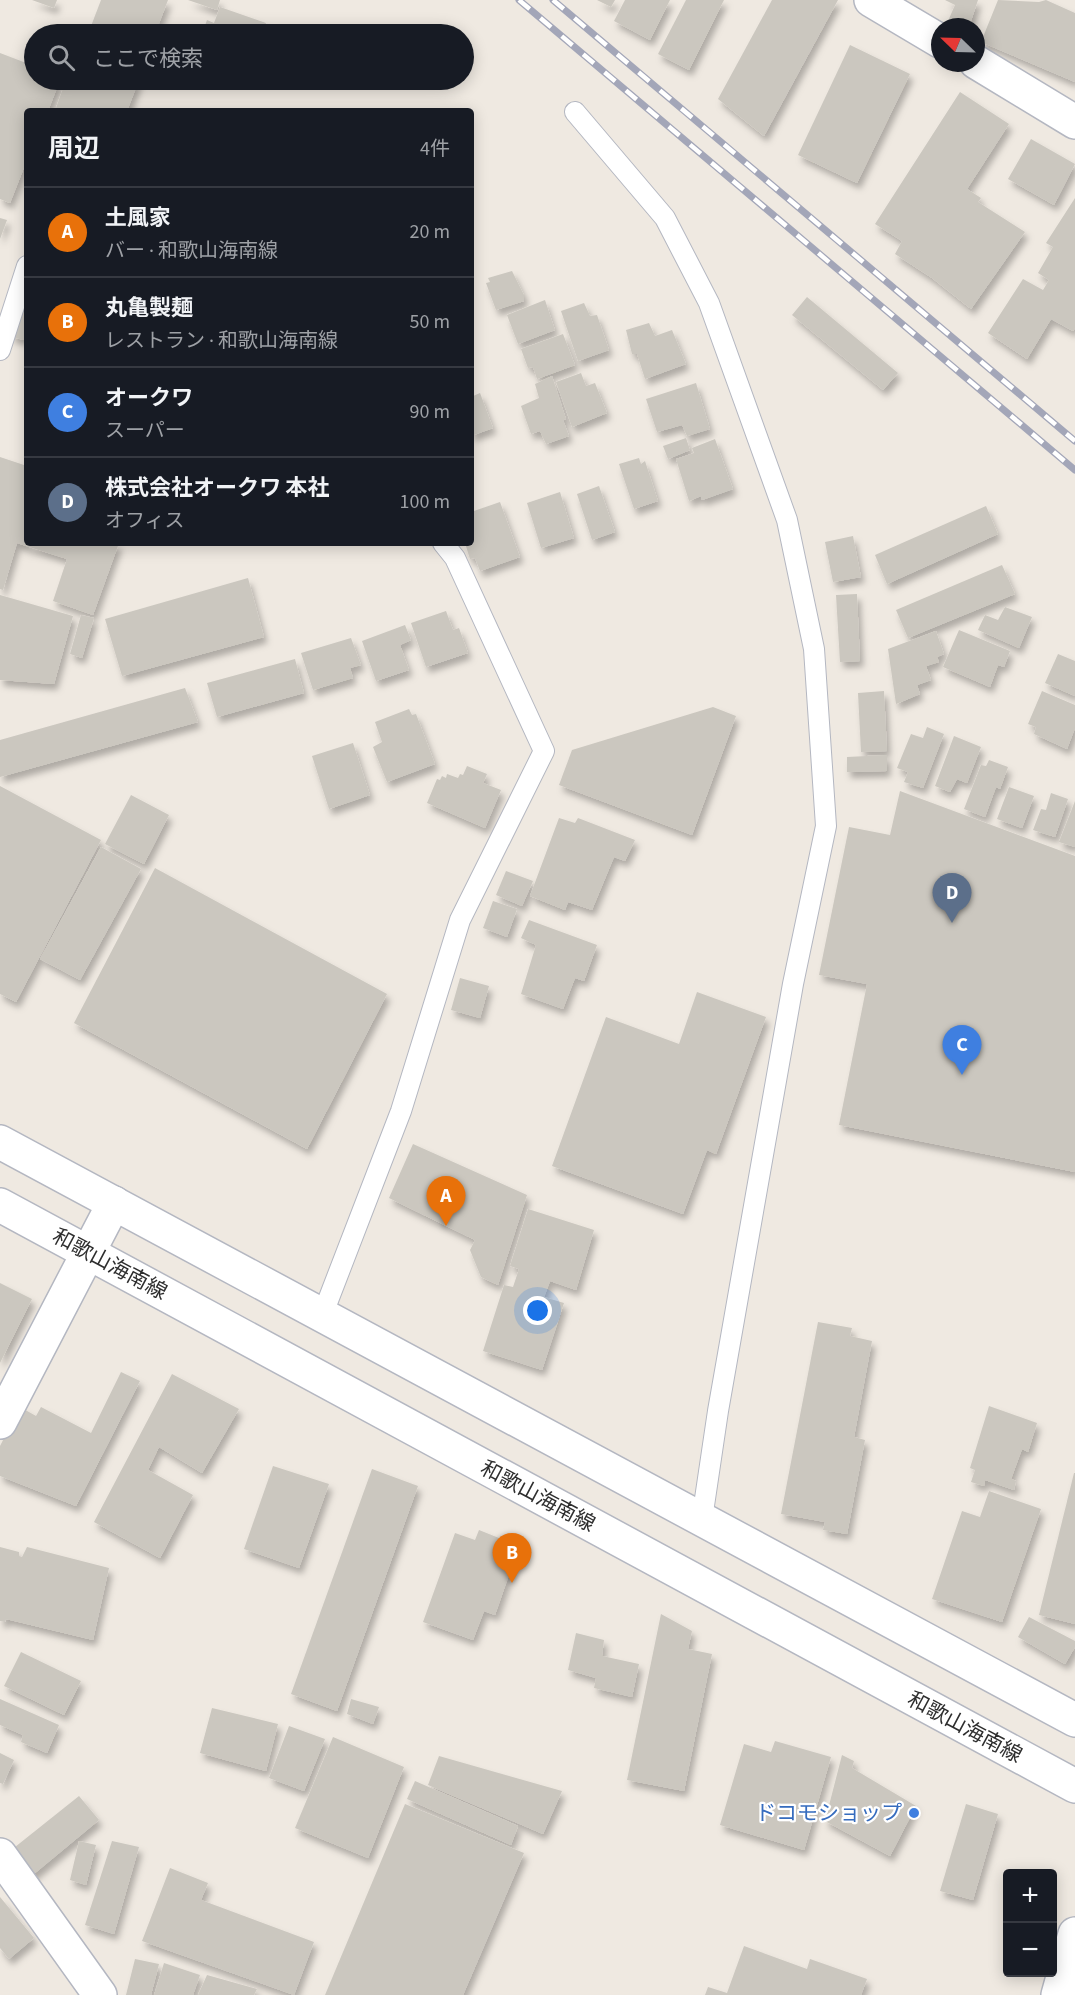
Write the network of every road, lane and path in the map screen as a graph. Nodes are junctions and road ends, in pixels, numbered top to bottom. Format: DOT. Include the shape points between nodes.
graph roads {
  1 [pos="871,0"];
  2 [pos="931,36"];
  3 [pos="985,67"];
  4 [pos="575,112"];
  5 [pos="1075,122"];
  6 [pos="24,275"];
  7 [pos="0,350"];
  8 [pos="445,546"];
  9 [pos="0,1142"];
  10 [pos="114,1203"];
  11 [pos="0,1205"];
  12 [pos="89,1253"];
  13 [pos="322,1316"];
  14 [pos="0,1422"];
  15 [pos="702,1519"];
  16 [pos="1075,1720"];
  17 [pos="1075,1786"];
  18 [pos="0,1855"];
  19 [pos="1075,1934"];
  20 [pos="100,1995"];
  21 [pos="1058,1995"];
  1 -- 2 [label="main road"];
  3 -- 5 [label="main road"];
  4 -- 15 [label="lane" via="665,219 709,303 787,520 814,649 826,826 791,996"];
  6 -- 7 [label="lane"];
  8 -- 13 [label="lane" via="455,558 544,751 460,920 401,1111"];
  9 -- 10 [label="main road"];
  10 -- 12 [label="main road"];
  10 -- 13 [label="main road"];
  11 -- 12 [label="main road, 和歌山海南線"];
  12 -- 14 [label="main road"];
  12 -- 17 [label="main road, 和歌山海南線"];
  13 -- 15 [label="main road"];
  15 -- 16 [label="main road"];
  18 -- 20 [label="main road"];
  19 -- 21 [label="main road"];
}
